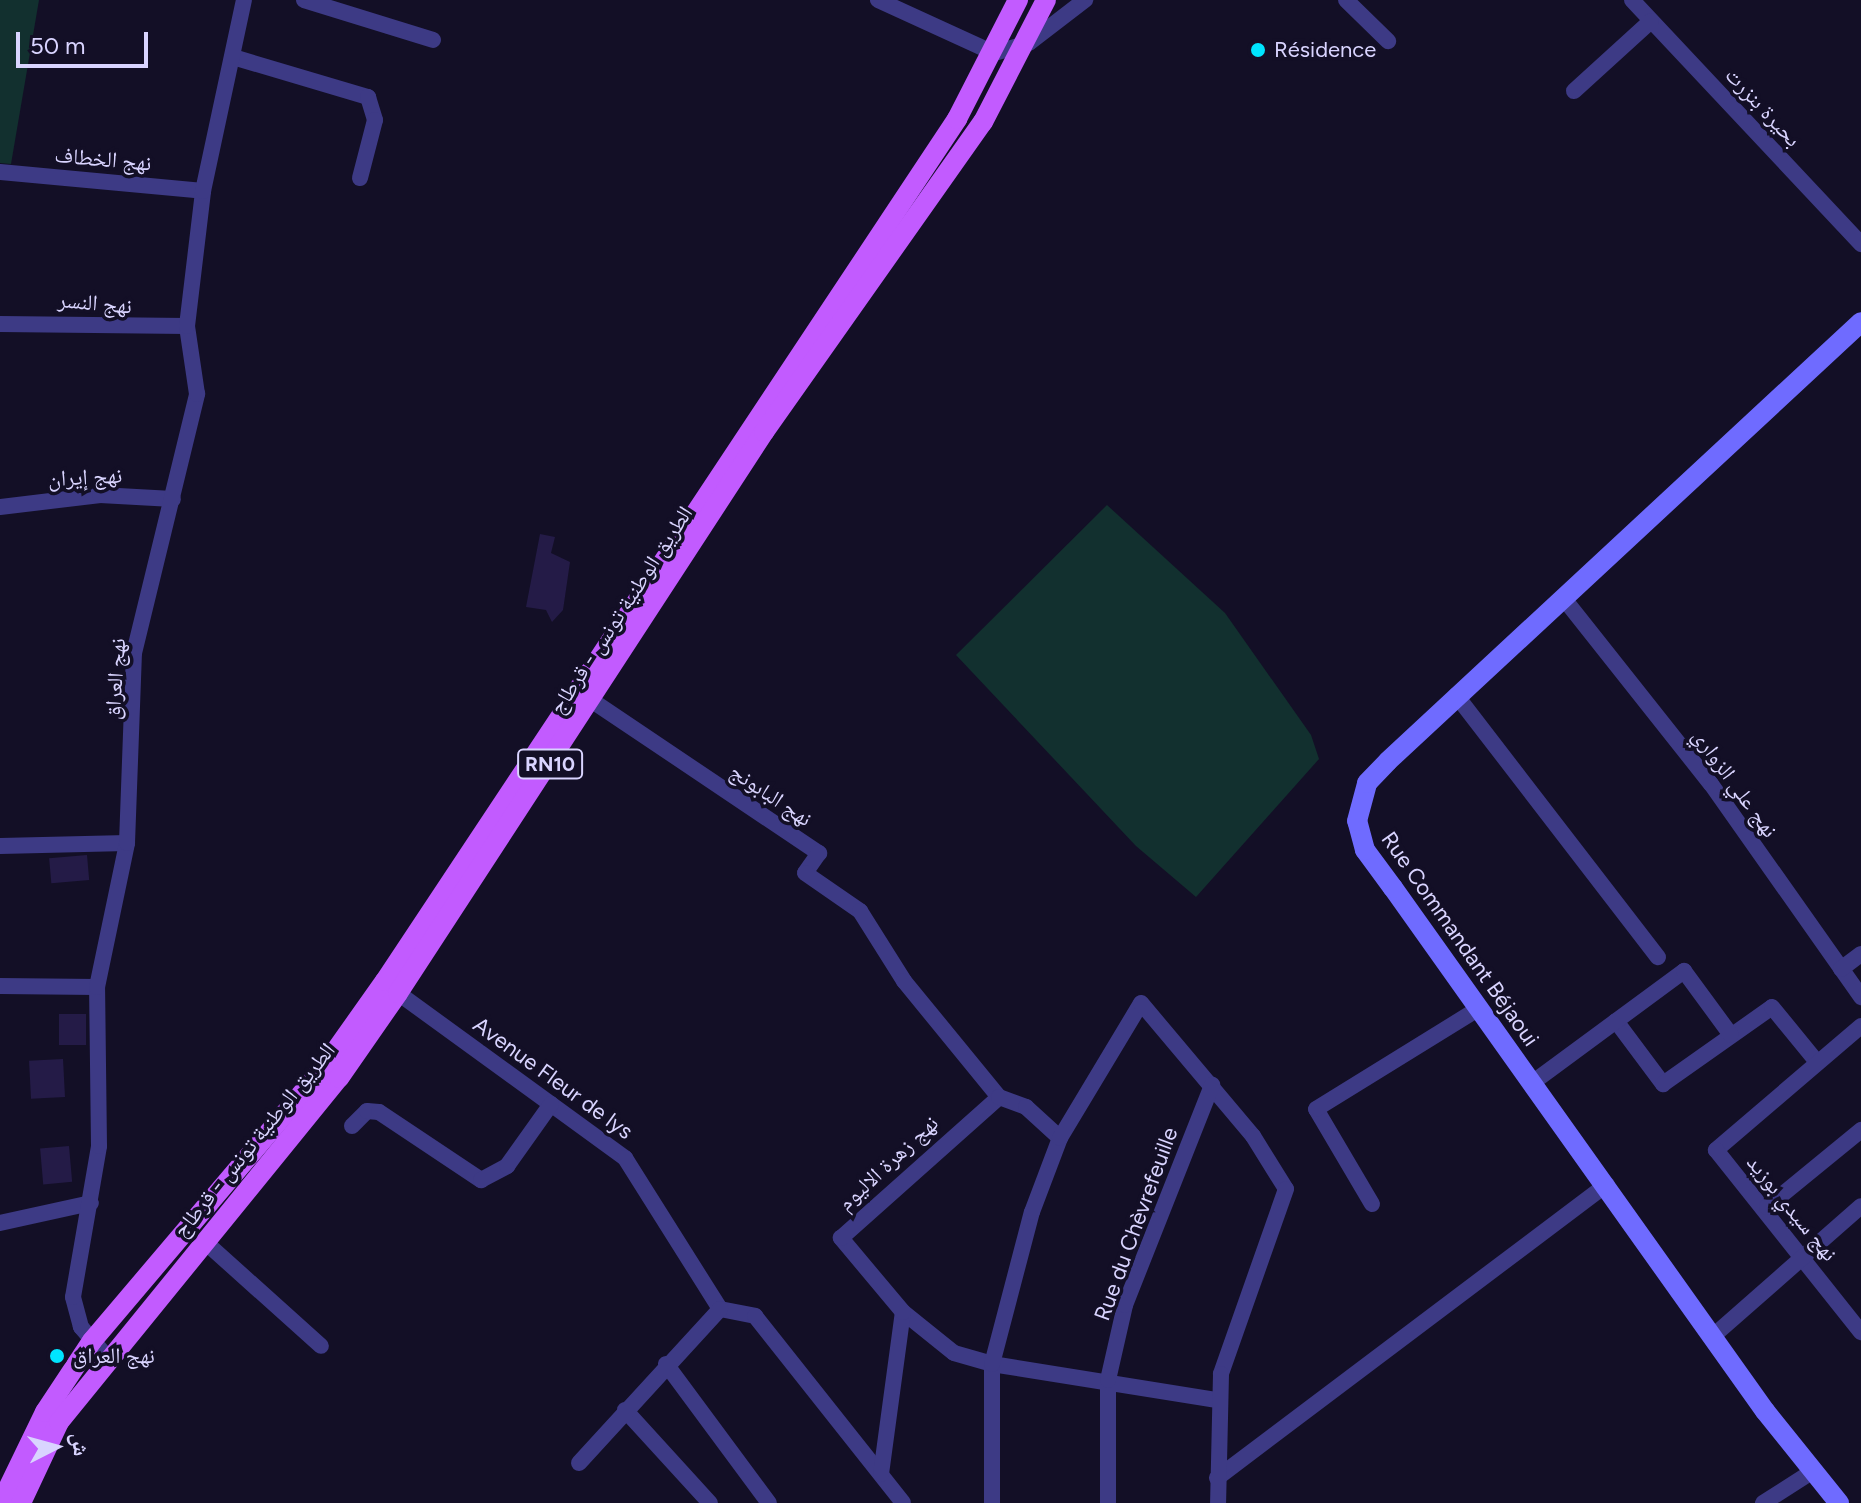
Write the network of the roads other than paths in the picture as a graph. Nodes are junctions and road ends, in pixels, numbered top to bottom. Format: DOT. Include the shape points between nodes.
graph roads {
  1 [pos="244,0"];
  2 [pos="304,0"];
  3 [pos="878,0"];
  4 [pos="1018,0"];
  5 [pos="1046,0"];
  6 [pos="1085,0"];
  7 [pos="1346,0"];
  8 [pos="1632,0"];
  9 [pos="1651,21"];
  10 [pos="433,40"];
  11 [pos="1388,41"];
  12 [pos="1029,43"];
  13 [pos="994,53"];
  14 [pos="233,57"];
  15 [pos="1574,91"];
  16 [pos="0,172"];
  17 [pos="360,178"];
  18 [pos="203,191"];
  19 [pos="1861,244"];
  20 [pos="1861,323"];
  21 [pos="0,324"];
  22 [pos="187,326"];
  23 [pos="173,499"];
  24 [pos="0,507"];
  25 [pos="1565,600"];
  26 [pos="1456,695"];
  27 [pos="591,700"];
  28 [pos="127,843"];
  29 [pos="0,846"];
  30 [pos="1861,954"];
  31 [pos="1658,957"];
  32 [pos="1841,969"];
  33 [pos="0,986"];
  34 [pos="97,987"];
  35 [pos="398,993"];
  36 [pos="1861,997"];
  37 [pos="1478,1009"];
  38 [pos="1616,1021"];
  39 [pos="1861,1026"];
  40 [pos="1731,1035"];
  41 [pos="1817,1062"];
  42 [pos="1532,1083"];
  43 [pos="1212,1085"];
  44 [pos="999,1097"];
  45 [pos="551,1104"];
  46 [pos="352,1126"];
  47 [pos="1861,1130"];
  48 [pos="1060,1138"];
  49 [pos="1607,1184"];
  50 [pos="91,1203"];
  51 [pos="1372,1204"];
  52 [pos="1861,1206"];
  53 [pos="1767,1207"];
  54 [pos="0,1223"];
  55 [pos="204,1241"];
  56 [pos="1804,1257"];
  57 [pos="720,1309"];
  58 [pos="903,1312"];
  59 [pos="1861,1332"];
  60 [pos="1712,1337"];
  61 [pos="92,1341"];
  62 [pos="321,1346"];
  63 [pos="107,1357"];
  64 [pos="666,1364"];
  65 [pos="992,1364"];
  66 [pos="1108,1380"];
  67 [pos="1217,1400"];
  68 [pos="625,1410"];
  69 [pos="579,1463"];
  70 [pos="1813,1471"];
  71 [pos="881,1474"];
  72 [pos="1217,1478"];
  73 [pos="1,1503"];
  74 [pos="21,1503"];
  75 [pos="710,1503"];
  76 [pos="769,1503"];
  77 [pos="903,1503"];
  78 [pos="992,1503"];
  79 [pos="1108,1503"];
  80 [pos="1218,1503"];
  81 [pos="1763,1503"];
  82 [pos="1839,1503"];
  1 -- 14 [label="street, نهج العراق"];
  2 -- 10 [label="street"];
  3 -- 13 [label="street"];
  4 -- 13 [label="main road, الطريق الوطنية تونس - قرطاج / RN10"];
  5 -- 12 [label="main road, الطريق الوطنية تونس - قرطاج / RN10"];
  6 -- 12 [label="street"];
  7 -- 11 [label="street"];
  8 -- 9 [label="street, بحيرة بنزرت"];
  9 -- 15 [label="street"];
  9 -- 19 [label="street, بحيرة بنزرت"];
  12 -- 13 [label="street"];
  12 -- 27 [label="main road, الطريق الوطنية تونس - قرطاج / RN10"];
  13 -- 61 [label="main road, الطريق الوطنية تونس - قرطاج / RN10" via="385,981 324,1067"];
  14 -- 17 [label="street" via="368,97 375,120"];
  14 -- 18 [label="street, نهج العراق"];
  16 -- 18 [label="street, نهج الخطاف"];
  18 -- 22 [label="street, نهج العراق"];
  20 -- 25 [label="street, Rue Commandant Béjaoui"];
  21 -- 22 [label="street, نهج النسر"];
  22 -- 23 [label="street, نهج العراق" via="197,394"];
  23 -- 24 [label="street, نهج إيران" via="100,495"];
  23 -- 28 [label="street, نهج العراق" via="134,653"];
  25 -- 26 [label="street, Rue Commandant Béjaoui"];
  25 -- 32 [label="street, نهج علي الزواري" via="1711,784"];
  26 -- 31 [label="street"];
  26 -- 37 [label="street, Rue Commandant Béjaoui" via="1367,783 1357,821 1365,850"];
  27 -- 35 [label="main road, الطريق الوطنية تونس - قرطاج / RN10"];
  27 -- 44 [label="street, نهج البابونج" via="819,853 805,873 860,911 904,981"];
  28 -- 29 [label="street"];
  28 -- 34 [label="street, نهج العراق"];
  30 -- 32 [label="street"];
  32 -- 36 [label="street, نهج علي الزواري"];
  33 -- 34 [label="street"];
  34 -- 50 [label="street, نهج العراق" via="100,1126"];
  35 -- 45 [label="street, Avenue Fleur de lys"];
  35 -- 55 [label="main road, الطريق الوطنية تونس - قرطاج / RN10" via="339,1078"];
  37 -- 42 [label="street, Rue Commandant Béjaoui"];
  37 -- 51 [label="street" via="1316,1109"];
  38 -- 40 [label="street" via="1663,1084"];
  38 -- 40 [label="street" via="1684,971"];
  38 -- 42 [label="street"];
  39 -- 41 [label="street, نهج سيدي بوزيد"];
  40 -- 41 [label="street" via="1772,1007"];
  41 -- 53 [label="street, نهج سيدي بوزيد" via="1716,1150"];
  42 -- 49 [label="street, Rue Commandant Béjaoui"];
  43 -- 48 [label="street" via="1141,1003"];
  43 -- 66 [label="street, Rue du Chèvrefeuille" via="1125,1305"];
  43 -- 67 [label="street" via="1286,1189"];
  44 -- 48 [label="street" via="1026,1107"];
  44 -- 58 [label="street, نهج زهرة الاليوم" via="841,1238"];
  45 -- 46 [label="street" via="507,1166 481,1180 379,1112 367,1111"];
  45 -- 57 [label="street, Avenue Fleur de lys" via="625,1158"];
  47 -- 53 [label="street"];
  48 -- 65 [label="street"];
  49 -- 60 [label="street, Rue Commandant Béjaoui"];
  49 -- 72 [label="street"];
  50 -- 54 [label="street"];
  50 -- 61 [label="street, نهج العراق" via="73,1297"];
  52 -- 56 [label="street"];
  53 -- 56 [label="street, نهج سيدي بوزيد"];
  55 -- 62 [label="street"];
  55 -- 63 [label="main road, الطريق الوطنية تونس - قرطاج / RN10"];
  56 -- 59 [label="street, نهج سيدي بوزيد"];
  56 -- 60 [label="street"];
  57 -- 64 [label="street"];
  57 -- 71 [label="street" via="755,1316"];
  58 -- 65 [label="street" via="954,1353"];
  58 -- 71 [label="street"];
  60 -- 70 [label="street, Rue Commandant Béjaoui"];
  61 -- 63 [label="street, نهج العراق"];
  61 -- 73 [label="main road, الطريق الوطنية تونس - قرطاج / RN10" via="45,1412"];
  63 -- 74 [label="main road, الطريق الوطنية تونس - قرطاج / RN10" via="59,1422"];
  64 -- 68 [label="street"];
  64 -- 76 [label="street"];
  65 -- 66 [label="street"];
  65 -- 78 [label="street"];
  66 -- 67 [label="street"];
  66 -- 79 [label="street, Rue du Chèvrefeuille"];
  67 -- 72 [label="street"];
  68 -- 69 [label="street"];
  68 -- 75 [label="street"];
  70 -- 81 [label="street"];
  70 -- 82 [label="street, Rue Commandant Béjaoui"];
  71 -- 77 [label="street"];
  72 -- 80 [label="street"];
}
